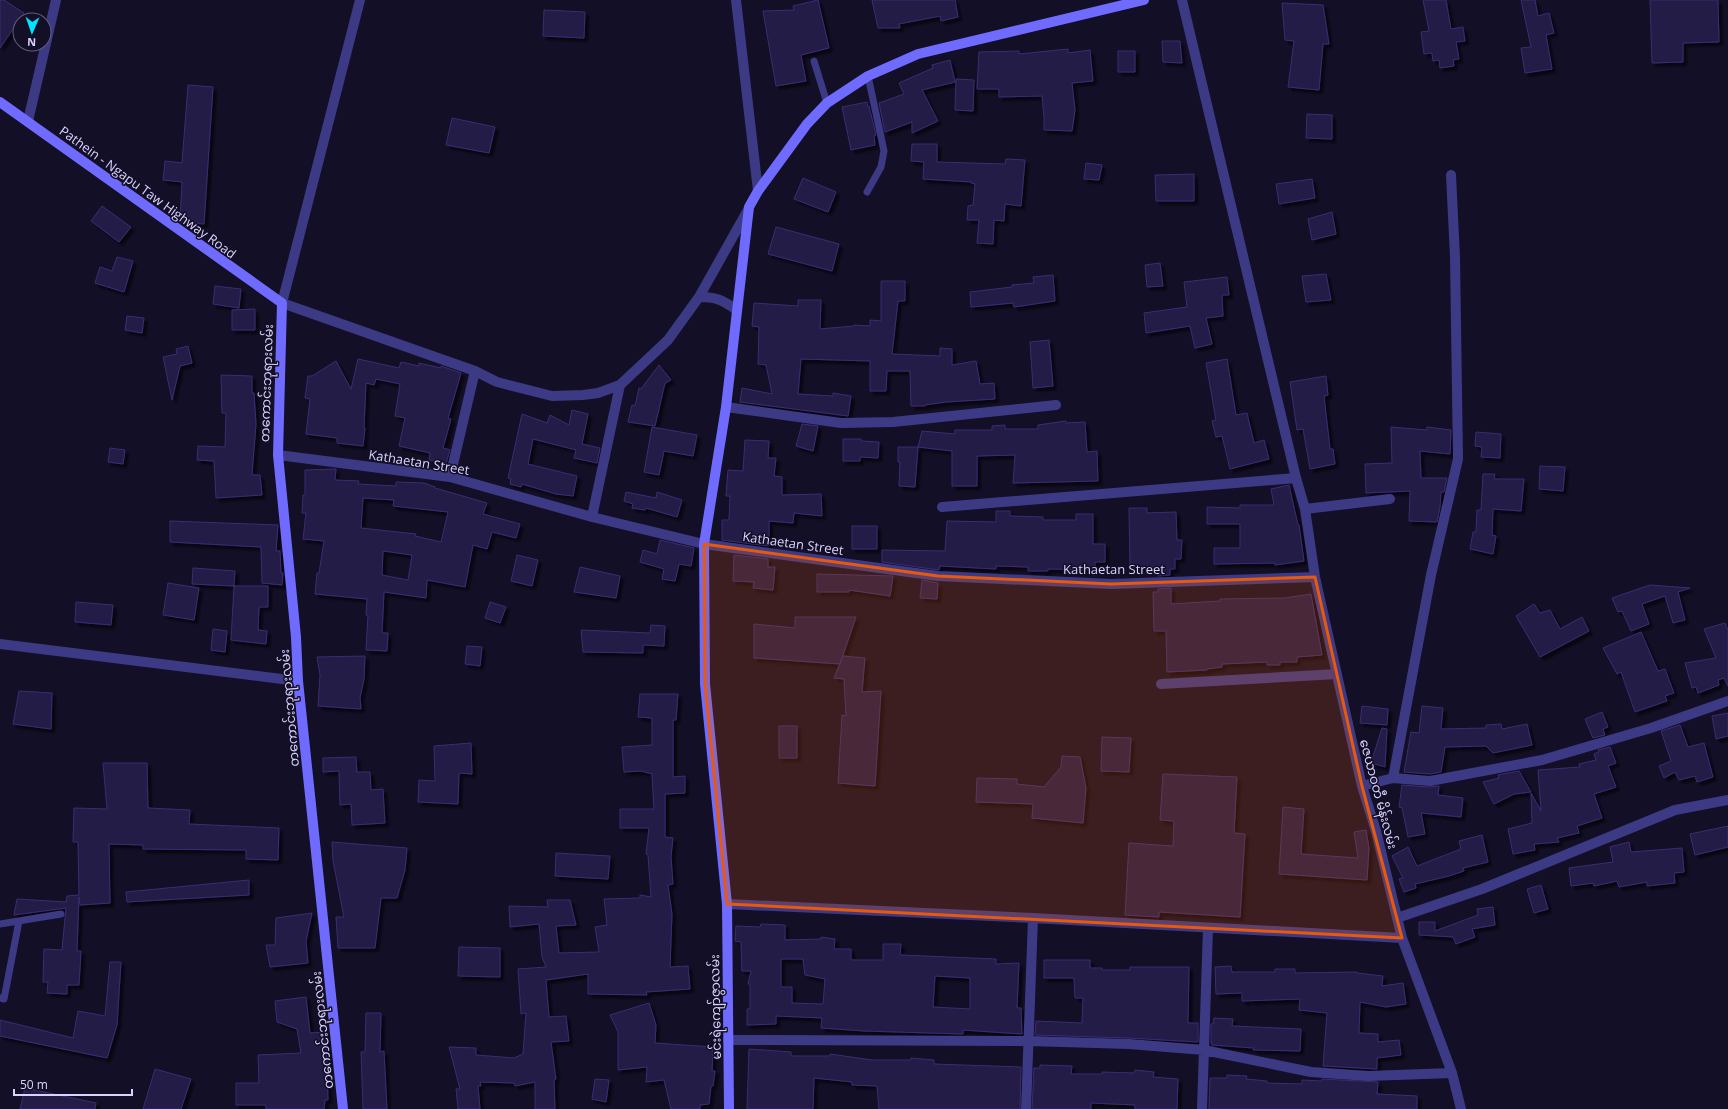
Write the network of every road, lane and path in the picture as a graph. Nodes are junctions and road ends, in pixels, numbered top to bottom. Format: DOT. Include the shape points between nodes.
graph roads {
  1 [pos="56,0"];
  2 [pos="360,0"];
  3 [pos="736,0"];
  4 [pos="1144,0"];
  5 [pos="1182,0"];
  6 [pos="814,61"];
  7 [pos="868,76"];
  8 [pos="0,102"];
  9 [pos="826,103"];
  10 [pos="28,121"];
  11 [pos="1450,175"];
  12 [pos="758,191"];
  13 [pos="868,192"];
  14 [pos="749,208"];
  15 [pos="699,297"];
  16 [pos="282,303"];
  17 [pos="737,310"];
  18 [pos="475,371"];
  19 [pos="620,386"];
  20 [pos="1056,405"];
  21 [pos="726,408"];
  22 [pos="278,455"];
  23 [pos="450,477"];
  24 [pos="1296,478"];
  25 [pos="1390,499"];
  26 [pos="942,507"];
  27 [pos="1305,508"];
  28 [pos="592,517"];
  29 [pos="704,544"];
  30 [pos="1315,577"];
  31 [pos="0,644"];
  32 [pos="1337,674"];
  33 [pos="298,681"];
  34 [pos="1161,684"];
  35 [pos="1728,701"];
  36 [pos="1393,778"];
  37 [pos="1362,786"];
  38 [pos="1728,800"];
  39 [pos="727,904"];
  40 [pos="61,914"];
  41 [pos="1033,918"];
  42 [pos="1397,918"];
  43 [pos="19,921"];
  44 [pos="0,924"];
  45 [pos="1208,928"];
  46 [pos="1402,938"];
  47 [pos="0,998"];
  48 [pos="728,1040"];
  49 [pos="1028,1041"];
  50 [pos="1204,1050"];
  51 [pos="1452,1072"];
  52 [pos="343,1109"];
  53 [pos="729,1109"];
  54 [pos="1026,1109"];
  55 [pos="1202,1109"];
  56 [pos="1461,1109"];
  1 -- 10 [label="street"];
  2 -- 16 [label="street"];
  3 -- 12 [label="street"];
  4 -- 7 [label="street" via="918,54"];
  5 -- 24 [label="street, ဇေယာဝတီ မိန်းလမ်း"];
  6 -- 9 [label="lane"];
  7 -- 9 [label="street"];
  7 -- 13 [label="lane" via="884,151 881,167"];
  8 -- 10 [label="street, Pathein - Ngapu Taw Highway Road"];
  9 -- 12 [label="street" via="807,124"];
  10 -- 16 [label="street, Pathein - Ngapu Taw Highway Road"];
  11 -- 36 [label="street" via="1455,257 1458,459 1430,575"];
  12 -- 14 [label="street"];
  14 -- 15 [label="street"];
  14 -- 17 [label="street, မင်းရဲကျော်ဇွာလမ်း"];
  15 -- 17 [label="street" via="723,300"];
  15 -- 19 [label="street" via="668,340"];
  16 -- 18 [label="street"];
  16 -- 22 [label="street, တကောင်းဘုရားလမ်း"];
  17 -- 21 [label="street, မင်းရဲကျော်ဇွာလမ်း"];
  18 -- 19 [label="street" via="497,382 552,396 584,396"];
  18 -- 23 [label="street"];
  19 -- 28 [label="street"];
  20 -- 21 [label="street" via="893,422 848,423"];
  21 -- 29 [label="street, မင်းရဲကျော်ဇွာလမ်း"];
  22 -- 23 [label="street, Kathaetan Street"];
  22 -- 33 [label="street, တကောင်းဘုရားလမ်း"];
  23 -- 28 [label="street, Kathaetan Street"];
  24 -- 26 [label="street"];
  24 -- 27 [label="street, ဇေယာဝတီ မိန်းလမ်း"];
  25 -- 27 [label="street"];
  27 -- 30 [label="street, ဇေယာဝတီ မိန်းလမ်း"];
  28 -- 29 [label="street, Kathaetan Street"];
  29 -- 30 [label="street, Kathaetan Street" via="938,576 1111,584"];
  29 -- 39 [label="street, မင်းရဲကျော်ဇွာလမ်း" via="705,684"];
  30 -- 32 [label="street, ဇေယာဝတီ မိန်းလမ်း"];
  31 -- 33 [label="street"];
  32 -- 34 [label="street"];
  32 -- 37 [label="street, ဇေယာဝတီ မိန်းလမ်း"];
  33 -- 52 [label="street, တကောင်းဘုရားလမ်း"];
  35 -- 36 [label="street" via="1651,728 1542,760 1430,781"];
  36 -- 37 [label="street"];
  37 -- 42 [label="street, ဇေယာဝတီ မိန်းလမ်း"];
  38 -- 42 [label="street" via="1675,810 1482,889"];
  39 -- 41 [label="street"];
  39 -- 48 [label="street, မင်းရဲကျော်ဇွာလမ်း"];
  40 -- 43 [label="lane"];
  41 -- 45 [label="street"];
  41 -- 49 [label="street"];
  42 -- 46 [label="street, ဇေယာဝတီ မိန်းလမ်း"];
  43 -- 44 [label="lane"];
  43 -- 47 [label="lane" via="4,999"];
  45 -- 46 [label="street"];
  45 -- 50 [label="street"];
  46 -- 51 [label="street, ဇေယာဝတီ မိန်းလမ်း"];
  48 -- 49 [label="street"];
  48 -- 53 [label="street, မင်းရဲကျော်ဇွာလမ်း"];
  49 -- 50 [label="street" via="1129,1044"];
  49 -- 54 [label="street"];
  50 -- 51 [label="street" via="1311,1072 1368,1076"];
  50 -- 55 [label="street"];
  51 -- 56 [label="street, ဇေယာဝတီ မိန်းလမ်း"];
}
